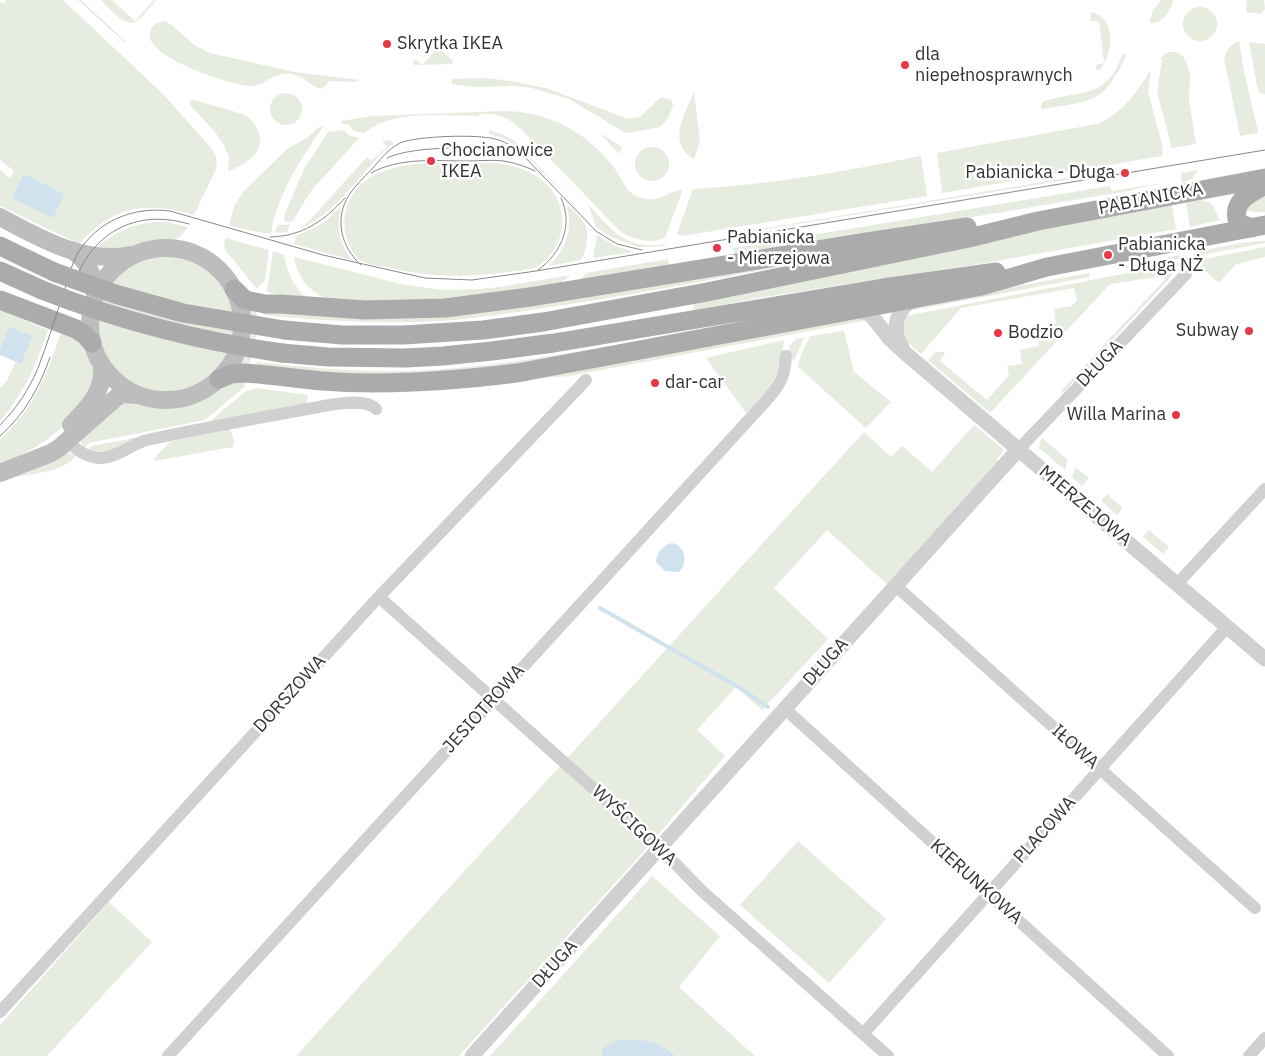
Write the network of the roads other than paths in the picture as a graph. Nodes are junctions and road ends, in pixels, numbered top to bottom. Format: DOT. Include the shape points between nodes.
graph roads {
  1 [pos="1265,178"];
  2 [pos="1265,184"];
  3 [pos="0,217"];
  4 [pos="1038,221"];
  5 [pos="1259,226"];
  6 [pos="0,246"];
  7 [pos="73,250"];
  8 [pos="134,255"];
  9 [pos="1047,267"];
  10 [pos="0,271"];
  11 [pos="1186,274"];
  12 [pos="234,289"];
  13 [pos="95,296"];
  14 [pos="914,299"];
  15 [pos="0,300"];
  16 [pos="856,310"];
  17 [pos="92,343"];
  18 [pos="905,353"];
  19 [pos="786,356"];
  20 [pos="102,366"];
  21 [pos="219,379"];
  22 [pos="586,380"];
  23 [pos="137,395"];
  24 [pos="376,409"];
  25 [pos="68,441"];
  26 [pos="1018,450"];
  27 [pos="31,460"];
  28 [pos="0,473"];
  29 [pos="1265,488"];
  30 [pos="1177,584"];
  31 [pos="896,586"];
  32 [pos="379,597"];
  33 [pos="1227,627"];
  34 [pos="1265,659"];
  35 [pos="493,698"];
  36 [pos="784,708"];
  37 [pos="1100,769"];
  38 [pos="660,848"];
  39 [pos="988,893"];
  40 [pos="1255,908"];
  41 [pos="0,1012"];
  42 [pos="863,1034"];
  43 [pos="1265,1038"];
  44 [pos="168,1056"];
  45 [pos="472,1056"];
  46 [pos="888,1056"];
  47 [pos="1168,1056"];
  48 [pos="1249,1056"];
  1 -- 4 [label="main road, PABIANICKA"];
  2 -- 5 [label="main road" via="1246,196 1236,212 1238,224"];
  3 -- 7 [label="main road"];
  4 -- 6 [label="main road, bridge" via="707,292 543,322 403,335 284,330 183,313 54,272"];
  4 -- 12 [label="main road" via="959,228 530,298 445,308 365,310 260,304 245,300"];
  5 -- 9 [label="main road"];
  7 -- 8 [label="main road" via="114,258"];
  7 -- 13 [label="main road" via="88,267 94,281"];
  8 -- 12 [label="main road" via="162,248 192,252 207,259 223,273"];
  8 -- 13 [label="main road" via="106,276"];
  9 -- 10 [label="main road, bridge" via="980,273 554,343 396,358 282,353 217,343 106,314"];
  9 -- 14 [label="main road" via="982,286"];
  11 -- 26 [label="street, DŁUGA"];
  12 -- 21 [label="main road" via="240,310 240,335 234,358"];
  13 -- 17 [label="main road" via="90,316"];
  14 -- 16 [label="main road"];
  14 -- 18 [label="street" via="902,308 896,324 896,338"];
  15 -- 17 [label="main road" via="76,329"];
  16 -- 18 [label="street, MIERZEJOWA" via="870,314"];
  16 -- 21 [label="main road" via="465,380 368,384 242,373"];
  17 -- 20 [label="main road"];
  18 -- 26 [label="street, MIERZEJOWA"];
  19 -- 35 [label="street, JESIOTROWA" via="786,369 771,395"];
  20 -- 23 [label="main road" via="114,380"];
  20 -- 27 [label="main road" via="101,385 87,406 61,435"];
  21 -- 23 [label="main road" via="202,391 179,399"];
  22 -- 32 [label="street, DORSZOWA"];
  23 -- 25 [label="main road" via="123,394 113,399"];
  24 -- 25 [label="street" via="367,403 334,404 145,440 117,454 100,458 82,453"];
  25 -- 27 [label="main road" via="51,453"];
  26 -- 30 [label="street, MIERZEJOWA"];
  26 -- 31 [label="street, DŁUGA"];
  27 -- 28 [label="main road"];
  29 -- 30 [label="street"];
  30 -- 33 [label="street, MIERZEJOWA"];
  31 -- 36 [label="street, DŁUGA"];
  31 -- 37 [label="street, IŁOWA"];
  32 -- 35 [label="street, WYŚCIGOWA"];
  32 -- 41 [label="street, DORSZOWA"];
  33 -- 34 [label="street, MIERZEJOWA"];
  33 -- 37 [label="street, PLACOWA"];
  35 -- 38 [label="street, WYŚCIGOWA"];
  35 -- 44 [label="street, JESIOTROWA"];
  36 -- 38 [label="street, DŁUGA"];
  36 -- 39 [label="street, KIERUNKOWA"];
  37 -- 39 [label="street, PLACOWA"];
  37 -- 40 [label="street, IŁOWA"];
  38 -- 42 [label="street, WYŚCIGOWA" via="702,891"];
  38 -- 45 [label="street, DŁUGA"];
  39 -- 42 [label="street, PLACOWA"];
  39 -- 47 [label="street, KIERUNKOWA"];
  42 -- 46 [label="street, WYŚCIGOWA"];
  43 -- 48 [label="street"];
}
